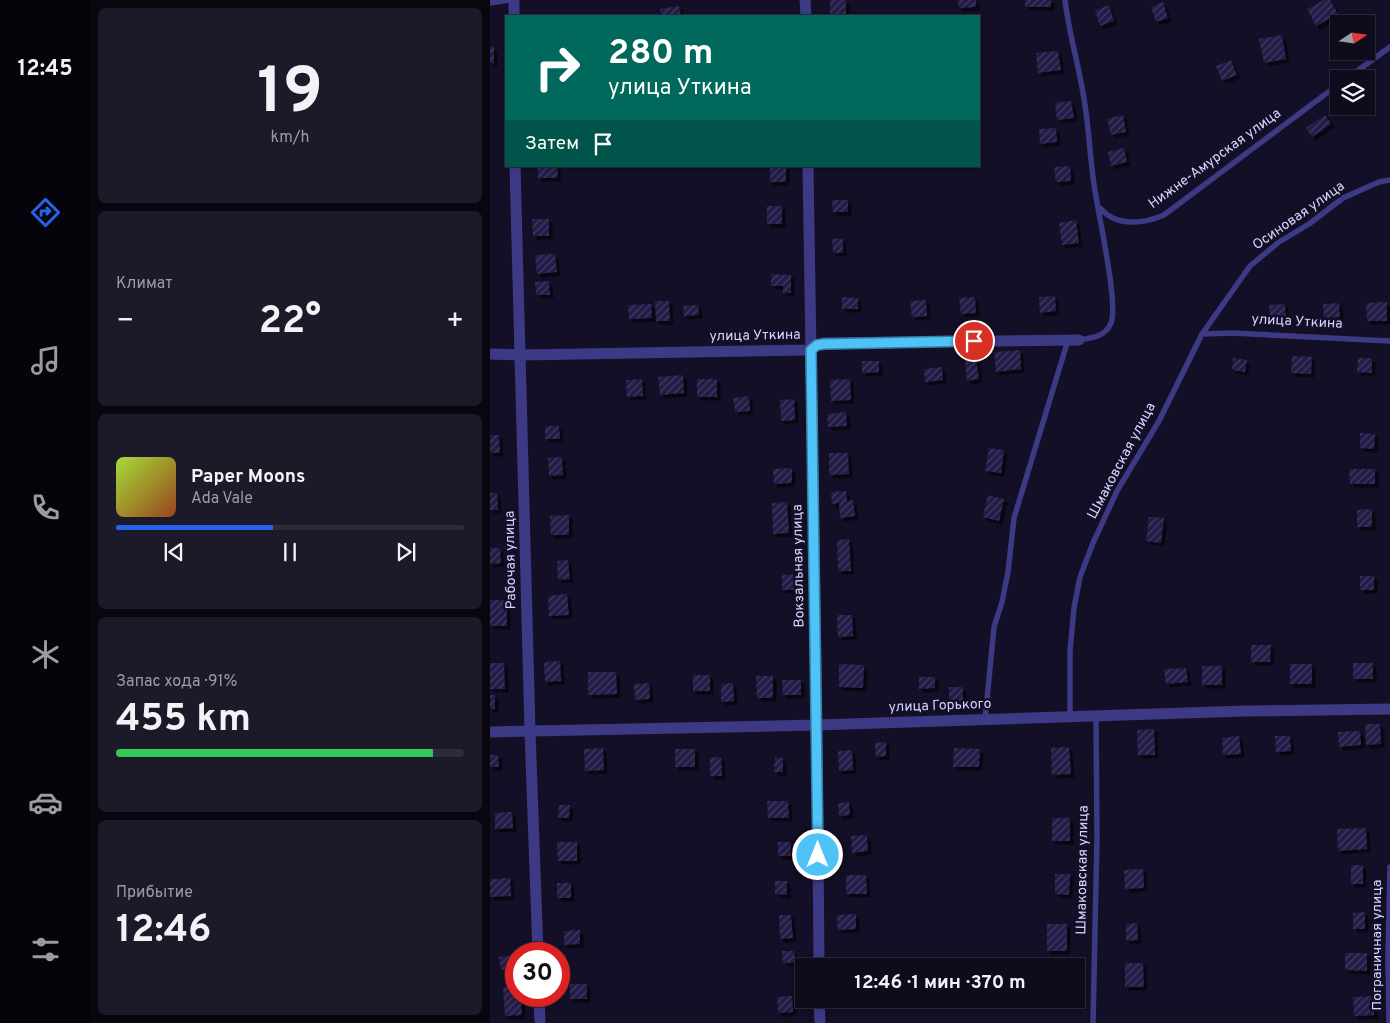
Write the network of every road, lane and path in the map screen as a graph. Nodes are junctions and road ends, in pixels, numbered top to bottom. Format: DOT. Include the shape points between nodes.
graph roads {
  1 [pos="509,0"];
  2 [pos="514,0"];
  3 [pos="805,0"];
  4 [pos="1065,0"];
  5 [pos="490,3"];
  6 [pos="514,15"];
  7 [pos="806,15"];
  8 [pos="1390,47"];
  9 [pos="1358,70"];
  10 [pos="1330,91"];
  11 [pos="516,167"];
  12 [pos="808,167"];
  13 [pos="1390,180"];
  14 [pos="1099,207"];
  15 [pos="1216,314"];
  16 [pos="1202,334"];
  17 [pos="1073,340"];
  18 [pos="1390,342"];
  19 [pos="811,350"];
  20 [pos="490,354"];
  21 [pos="522,355"];
  22 [pos="1390,709"];
  23 [pos="1096,717"];
  24 [pos="1070,718"];
  25 [pos="985,720"];
  26 [pos="817,725"];
  27 [pos="530,730"];
  28 [pos="490,732"];
  29 [pos="1390,867"];
  30 [pos="538,942"];
  31 [pos="819,958"];
  32 [pos="539,1007"];
  33 [pos="819,1008"];
  34 [pos="540,1023"];
  35 [pos="820,1023"];
  36 [pos="1093,1023"];
  37 [pos="1389,1023"];
  1 -- 5 [label="lane"];
  2 -- 6 [label="street"];
  3 -- 7 [label="street"];
  4 -- 14 [label="lane" via="1085,104"];
  8 -- 9 [label="lane"];
  10 -- 14 [label="lane, Нижне-Амурская улица" via="1164,215 1129,222 1111,218"];
  11 -- 21 [label="street, Рабочая улица"];
  12 -- 19 [label="street, Вокзальная улица"];
  13 -- 15 [label="lane, Осиновая улица" via="1343,198 1279,242 1250,266"];
  14 -- 17 [label="lane" via="1112,318 1102,334"];
  15 -- 16 [label="lane, Шмаковская улица"];
  16 -- 18 [label="lane, улица Уткина"];
  16 -- 24 [label="lane, Шмаковская улица" via="1159,422 1117,491 1080,577 1070,651"];
  17 -- 19 [label="street, улица Уткина" via="824,344"];
  17 -- 25 [label="lane" via="1014,518 1004,594 994,627"];
  19 -- 21 [label="street, улица Уткина"];
  19 -- 26 [label="street, Вокзальная улица"];
  20 -- 21 [label="street, улица Уткина"];
  21 -- 27 [label="street, Рабочая улица"];
  22 -- 23 [label="street, улица Горького"];
  23 -- 24 [label="street, улица Горького"];
  23 -- 36 [label="lane, Шмаковская улица"];
  24 -- 25 [label="street, улица Горького"];
  25 -- 26 [label="street, улица Горького"];
  26 -- 27 [label="street, улица Горького"];
  26 -- 31 [label="street, Вокзальная улица"];
  27 -- 28 [label="street, улица Горького"];
  27 -- 30 [label="street, Рабочая улица"];
  29 -- 37 [label="lane, Пограничная улица"];
  32 -- 34 [label="street"];
  33 -- 35 [label="street"];
}
